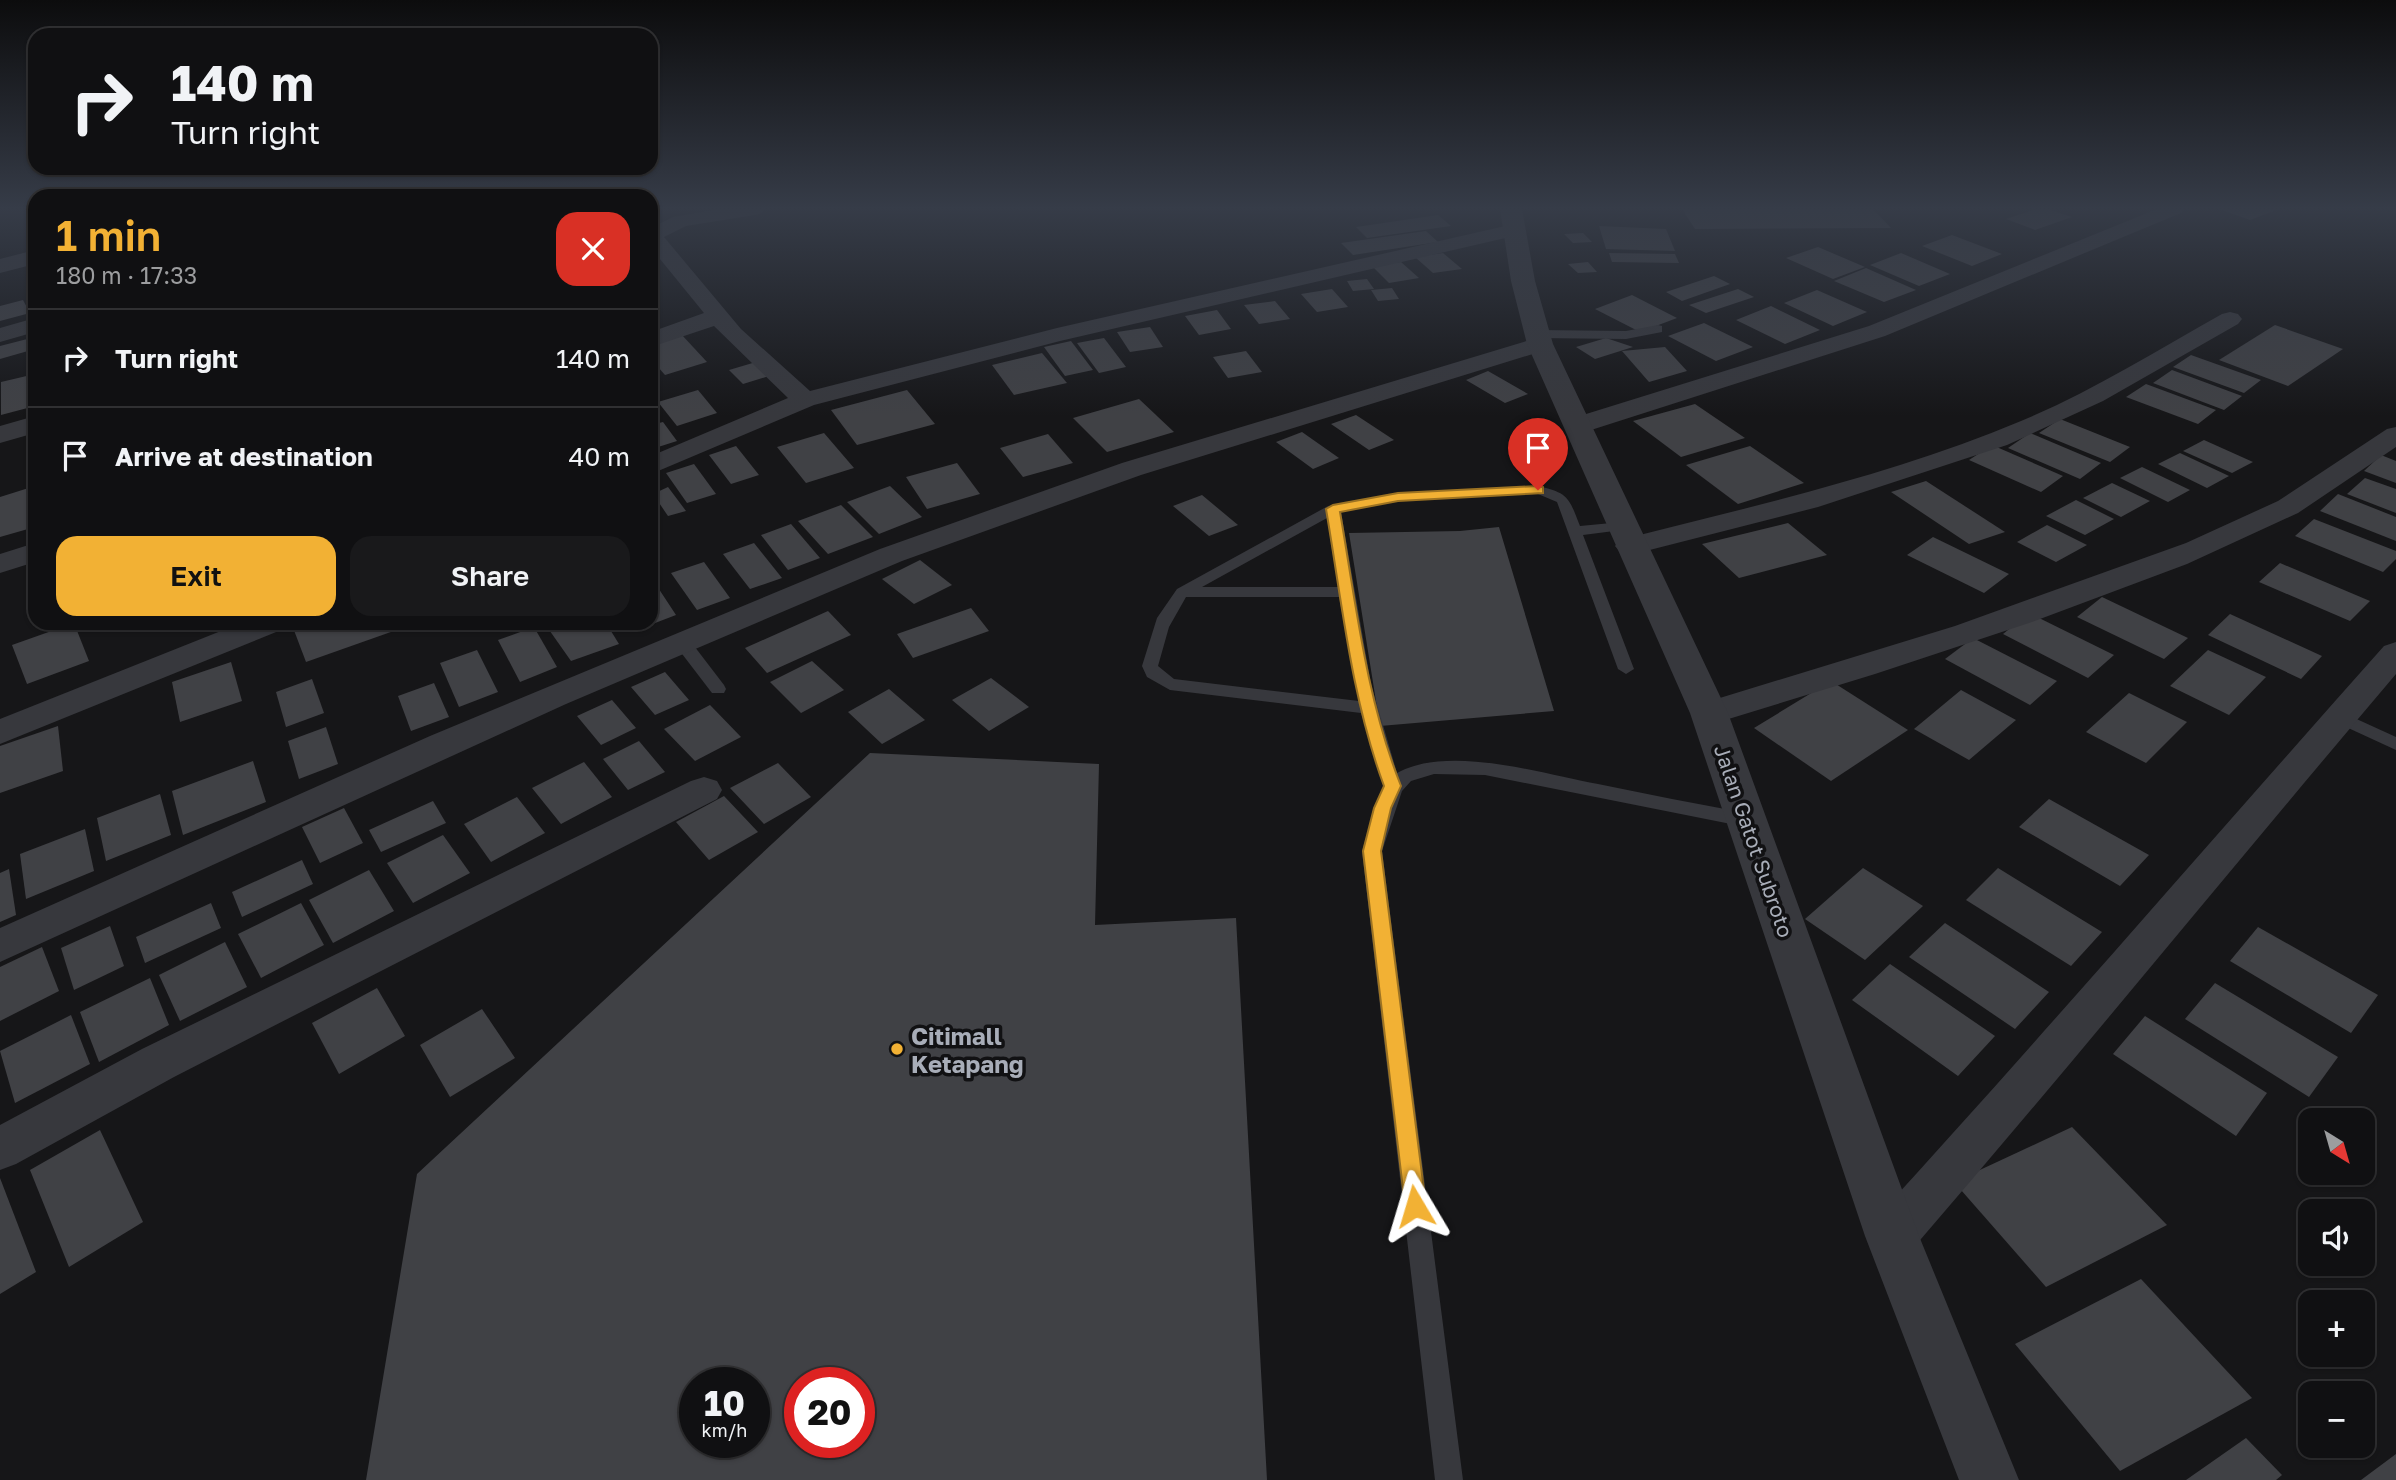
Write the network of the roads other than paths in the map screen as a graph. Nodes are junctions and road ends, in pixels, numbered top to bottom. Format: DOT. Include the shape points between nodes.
graph roads {
  1 [pos="687,278"];
  2 [pos="1282,278"];
  3 [pos="1523,278"];
  4 [pos="2006,278"];
  5 [pos="718,316"];
  6 [pos="2230,319"];
  7 [pos="28,327"];
  8 [pos="1658,329"];
  9 [pos="0,335"];
  10 [pos="658,337"];
  11 [pos="1539,339"];
  12 [pos="806,400"];
  13 [pos="1579,425"];
  14 [pos="28,426"];
  15 [pos="0,435"];
  16 [pos="2396,435"];
  17 [pos="658,463"];
  18 [pos="1333,509"];
  19 [pos="1576,531"];
  20 [pos="1626,536"];
  21 [pos="28,554"];
  22 [pos="0,564"];
  23 [pos="1182,592"];
  24 [pos="1347,592"];
  25 [pos="253,630"];
  26 [pos="682,642"];
  27 [pos="2396,653"];
  28 [pos="1626,669"];
  29 [pos="718,689"];
  30 [pos="1367,708"];
  31 [pos="1709,713"];
  32 [pos="2339,718"];
  33 [pos="0,732"];
  34 [pos="2396,744"];
  35 [pos="1393,786"];
  36 [pos="704,790"];
  37 [pos="1746,820"];
  38 [pos="0,946"];
  39 [pos="0,1149"];
  40 [pos="1892,1236"];
  41 [pos="1449,1480"];
  42 [pos="1989,1480"];
  1 -- 5 [label="street"];
  2 -- 12 [label="street"];
  3 -- 11 [label="street, Jalan Gatot Subroto"];
  4 -- 13 [label="street" via="1877,331"];
  5 -- 10 [label="street"];
  5 -- 12 [label="street"];
  6 -- 20 [label="street" via="2096,395 1980,446 1716,527"];
  7 -- 9 [label="street"];
  8 -- 11 [label="lane"];
  11 -- 13 [label="street, Jalan Gatot Subroto"];
  11 -- 26 [label="street" via="1108,478 891,555"];
  12 -- 17 [label="street"];
  13 -- 20 [label="street, Jalan Gatot Subroto"];
  14 -- 15 [label="street"];
  16 -- 31 [label="street" via="2305,498 2177,557 2038,610"];
  18 -- 19 [label="lane" via="1398,497 1538,490 1563,500"];
  18 -- 23 [label="lane"];
  18 -- 24 [label="lane"];
  19 -- 20 [label="lane"];
  19 -- 28 [label="lane"];
  20 -- 31 [label="street, Jalan Gatot Subroto"];
  21 -- 22 [label="street"];
  23 -- 24 [label="lane"];
  23 -- 30 [label="lane" via="1162,618 1150,666 1160,679 1170,684"];
  24 -- 30 [label="lane"];
  25 -- 33 [label="street"];
  26 -- 29 [label="lane"];
  26 -- 38 [label="street"];
  27 -- 32 [label="street"];
  30 -- 35 [label="lane"];
  31 -- 37 [label="street, Jalan Gatot Subroto"];
  32 -- 34 [label="lane"];
  32 -- 40 [label="street"];
  35 -- 37 [label="lane" via="1415,769 1485,769"];
  35 -- 41 [label="lane" via="1382,808 1372,851"];
  36 -- 39 [label="street" via="158,1062"];
  37 -- 40 [label="street, Jalan Gatot Subroto"];
  40 -- 42 [label="street, Jalan Gatot Subroto"];
}
